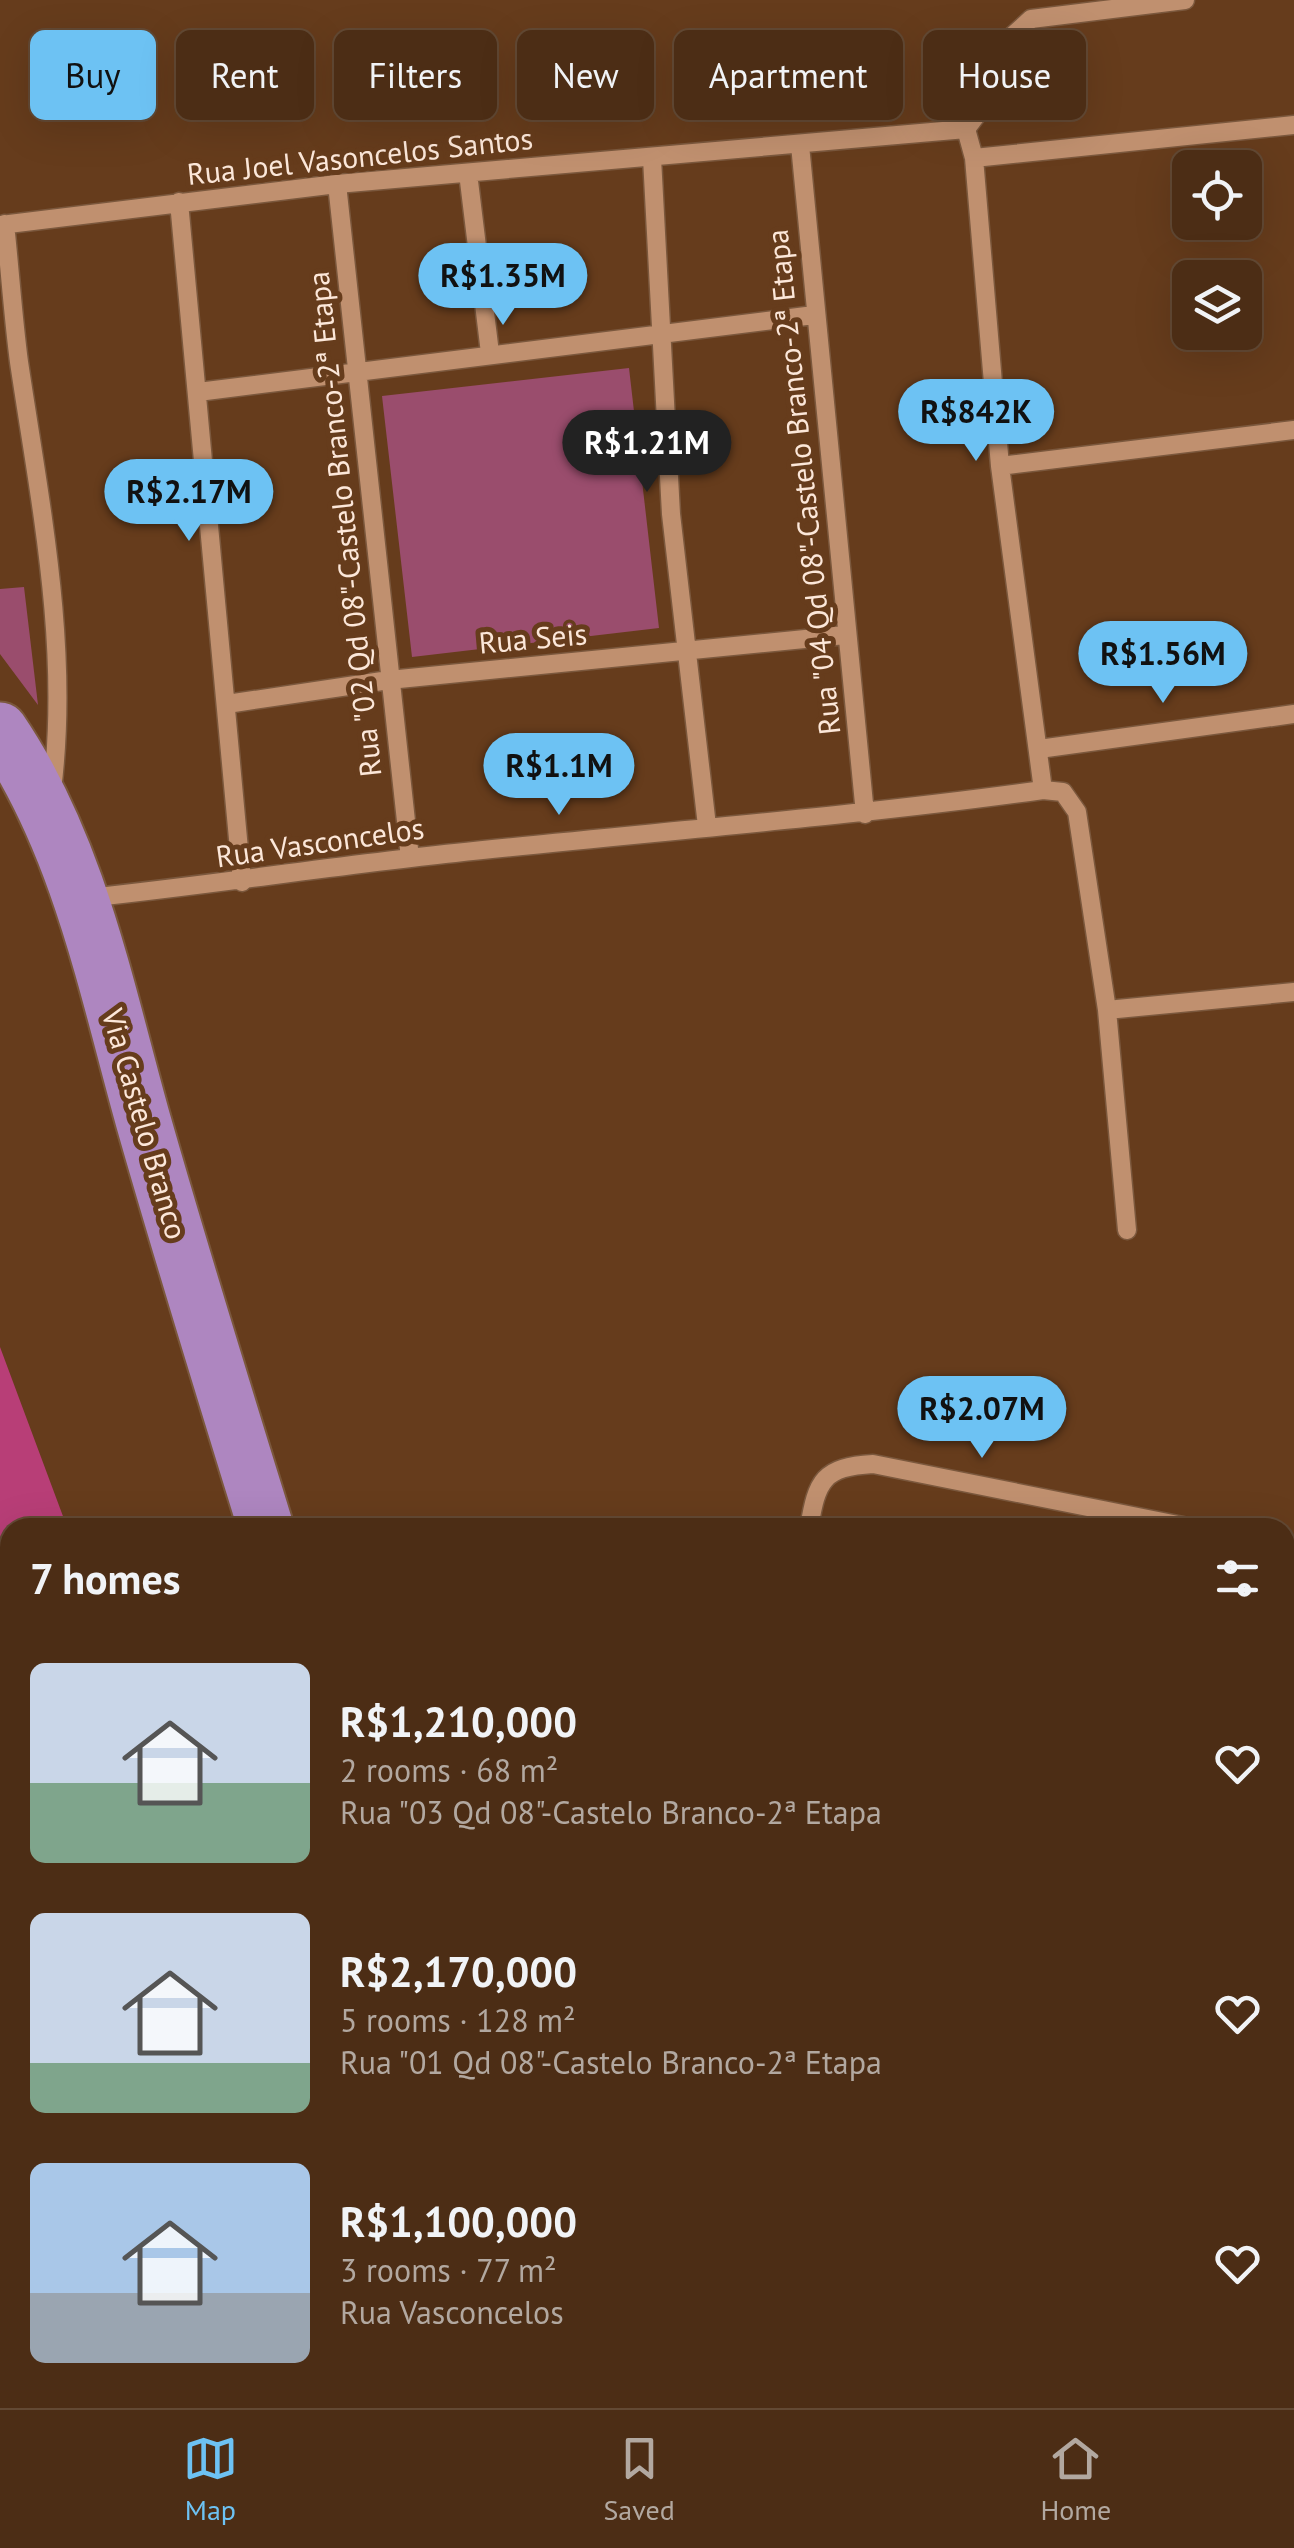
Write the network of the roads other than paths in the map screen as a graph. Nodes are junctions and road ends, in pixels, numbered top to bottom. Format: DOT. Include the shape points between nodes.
graph roads {
  1 [pos="1185,0"];
  2 [pos="1294,126"];
  3 [pos="966,129"];
  4 [pos="800,145"];
  5 [pos="652,158"];
  6 [pos="974,158"];
  7 [pos="468,173"];
  8 [pos="337,184"];
  9 [pos="179,202"];
  10 [pos="2,225"];
  11 [pos="814,315"];
  12 [pos="661,332"];
  13 [pos="490,353"];
  14 [pos="354,371"];
  15 [pos="198,392"];
  16 [pos="1294,430"];
  17 [pos="1000,466"];
  18 [pos="845,635"];
  19 [pos="687,652"];
  20 [pos="389,680"];
  21 [pos="227,704"];
  22 [pos="1294,714"];
  23 [pos="0,730"];
  24 [pos="1038,748"];
  25 [pos="1043,790"];
  26 [pos="865,814"];
  27 [pos="49,815"];
  28 [pos="707,826"];
  29 [pos="410,858"];
  30 [pos="242,882"];
  31 [pos="80,898"];
  32 [pos="1294,992"];
  33 [pos="1107,1010"];
  34 [pos="1127,1230"];
  35 [pos="263,1518"];
  36 [pos="811,1518"];
  37 [pos="1143,1518"];
  1 -- 3 [label="street" via="1031,19 1009,39 996,89"];
  2 -- 6 [label="street"];
  3 -- 4 [label="street, Rua Joel Vasoncelos Santos"];
  3 -- 6 [label="street"];
  4 -- 5 [label="street, Rua Joel Vasoncelos Santos"];
  4 -- 11 [label="street, Rua \"04 Qd 08\"-Castelo Branco-2ª Etapa"];
  5 -- 7 [label="street, Rua Joel Vasoncelos Santos"];
  5 -- 12 [label="street"];
  6 -- 17 [label="street"];
  7 -- 8 [label="street, Rua Joel Vasoncelos Santos"];
  7 -- 13 [label="street"];
  8 -- 9 [label="street, Rua Joel Vasoncelos Santos"];
  8 -- 14 [label="street, Rua \"02 Qd 08\"-Castelo Branco-2ª Etapa"];
  9 -- 10 [label="street, Rua Joel Vasoncelos Santos"];
  9 -- 15 [label="street"];
  10 -- 27 [label="street" via="53,608 56,733"];
  11 -- 12 [label="street"];
  11 -- 18 [label="street, Rua \"04 Qd 08\"-Castelo Branco-2ª Etapa"];
  12 -- 13 [label="street"];
  12 -- 19 [label="street"];
  13 -- 14 [label="street"];
  14 -- 15 [label="street"];
  14 -- 20 [label="street, Rua \"02 Qd 08\"-Castelo Branco-2ª Etapa"];
  15 -- 21 [label="street"];
  16 -- 17 [label="street"];
  17 -- 24 [label="street"];
  18 -- 19 [label="street, Rua Seis"];
  18 -- 26 [label="street, Rua \"04 Qd 08\"-Castelo Branco-2ª Etapa"];
  19 -- 20 [label="street, Rua Seis"];
  19 -- 28 [label="street"];
  20 -- 21 [label="street, Rua Seis"];
  20 -- 29 [label="street, Rua \"02 Qd 08\"-Castelo Branco-2ª Etapa"];
  21 -- 30 [label="street"];
  22 -- 24 [label="street"];
  23 -- 27 [label="main road, Via Castelo Branco"];
  24 -- 25 [label="street"];
  25 -- 26 [label="street, Rua Vasconcelos"];
  25 -- 33 [label="street" via="1070,796 1077,812"];
  26 -- 28 [label="street, Rua Vasconcelos"];
  27 -- 31 [label="main road, Via Castelo Branco"];
  28 -- 29 [label="street, Rua Vasconcelos"];
  29 -- 30 [label="street, Rua Vasconcelos"];
  30 -- 31 [label="street, Rua Vasconcelos"];
  31 -- 35 [label="main road, Via Castelo Branco"];
  32 -- 33 [label="street"];
  33 -- 34 [label="street"];
  36 -- 37 [label="street" via="823,1479 834,1469 873,1464"];
}
